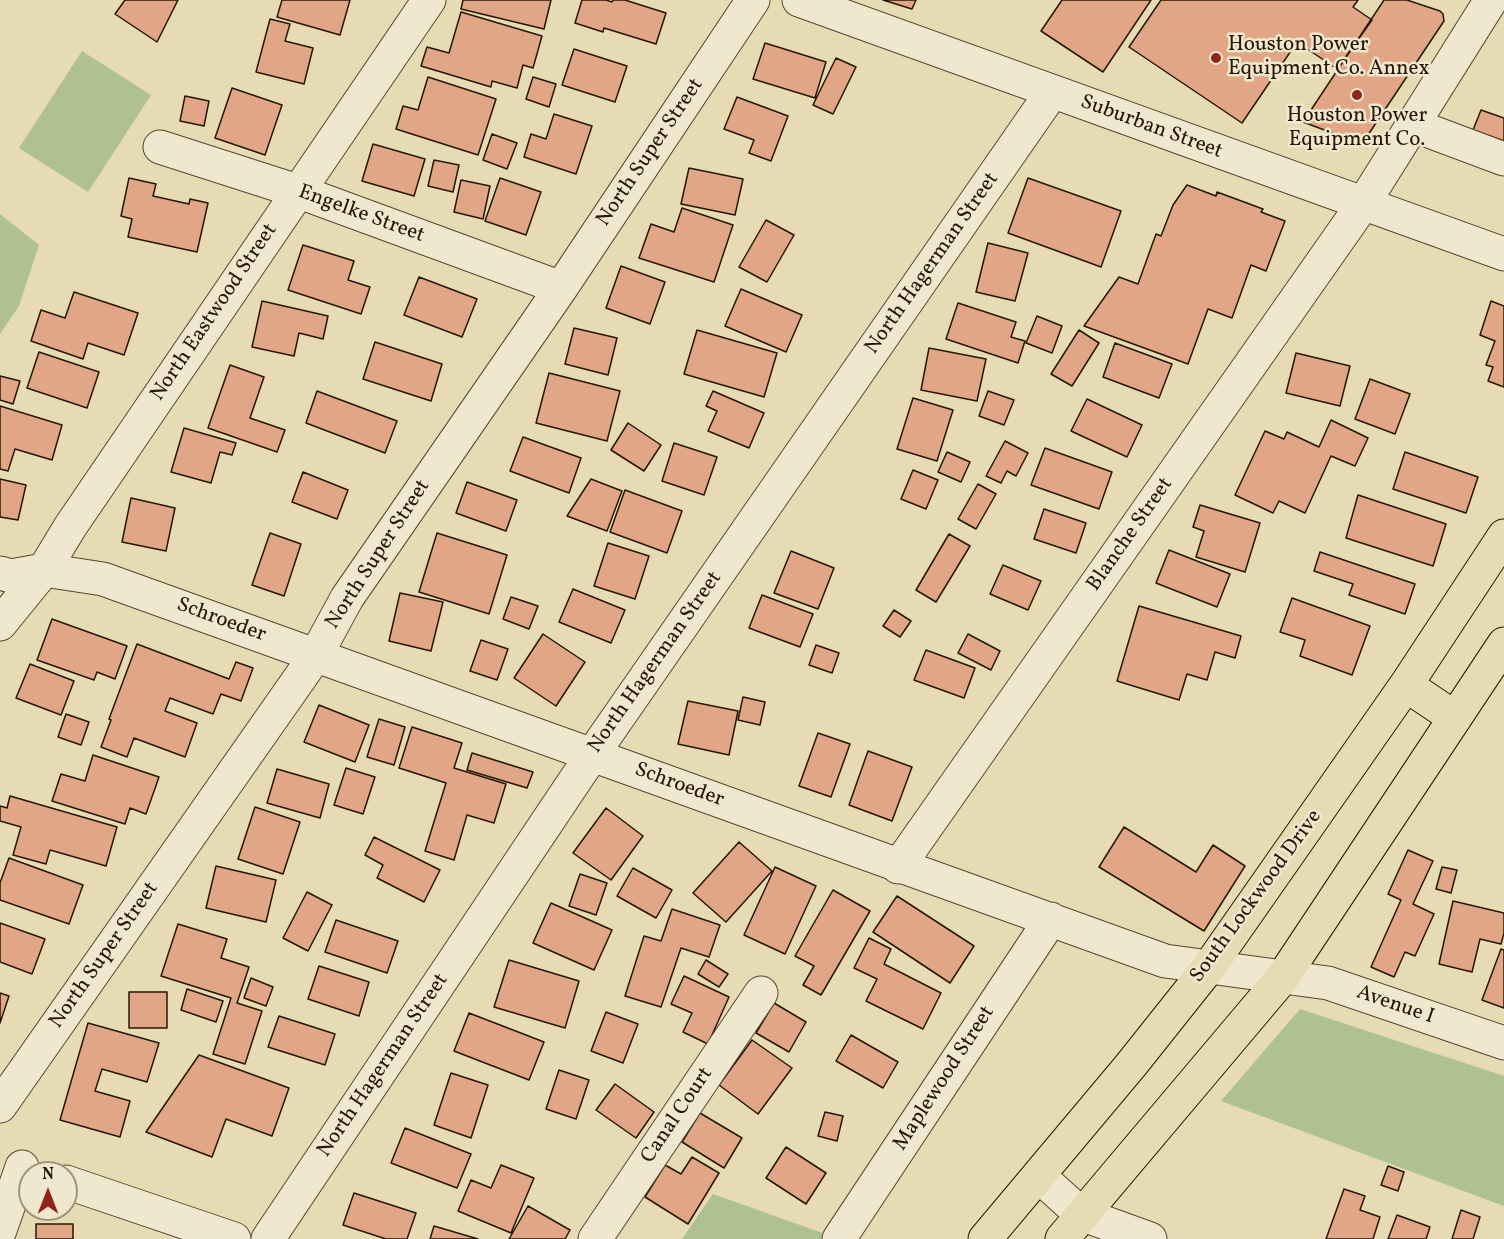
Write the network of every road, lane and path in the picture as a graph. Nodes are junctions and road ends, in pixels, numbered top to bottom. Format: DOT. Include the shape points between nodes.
graph roads {
  1 [pos="429,0"];
  2 [pos="753,0"];
  3 [pos="799,0"];
  4 [pos="1491,0"];
  5 [pos="1052,92"];
  6 [pos="1413,125"];
  7 [pos="160,147"];
  8 [pos="1504,159"];
  9 [pos="297,191"];
  10 [pos="1363,204"];
  11 [pos="1504,254"];
  12 [pos="561,288"];
  13 [pos="1504,536"];
  14 [pos="44,570"];
  15 [pos="0,573"];
  16 [pos="0,624"];
  17 [pos="1504,644"];
  18 [pos="316,655"];
  19 [pos="1406,685"];
  20 [pos="1455,717"];
  21 [pos="592,754"];
  22 [pos="898,867"];
  23 [pos="1051,918"];
  24 [pos="1209,967"];
  25 [pos="1283,977"];
  26 [pos="761,993"];
  27 [pos="1504,1043"];
  28 [pos="0,1106"];
  29 [pos="18,1173"];
  30 [pos="1039,1176"];
  31 [pos="78,1186"];
  32 [pos="1081,1214"];
  33 [pos="0,1230"];
  34 [pos="234,1239"];
  35 [pos="268,1239"];
  36 [pos="595,1239"];
  37 [pos="839,1239"];
  38 [pos="985,1239"];
  39 [pos="1062,1239"];
  40 [pos="1150,1239"];
  1 -- 9 [label="street, North Eastwood Street"];
  2 -- 12 [label="street, North Super Street"];
  3 -- 5 [label="street, Suburban Street"];
  4 -- 6 [label="street, Blanche Street"];
  5 -- 10 [label="street, Suburban Street"];
  5 -- 21 [label="street, North Hagerman Street"];
  6 -- 8 [label="street"];
  6 -- 10 [label="street, Blanche Street"];
  7 -- 9 [label="street, Engelke Street"];
  9 -- 12 [label="street, Engelke Street"];
  9 -- 14 [label="street, North Eastwood Street"];
  10 -- 11 [label="street, Suburban Street"];
  10 -- 22 [label="street, Blanche Street"];
  12 -- 18 [label="street, North Super Street" via="347,598"];
  13 -- 19 [label="main road, South Lockwood Drive"];
  14 -- 15 [label="street, Schroeder" via="11,576"];
  14 -- 16 [label="street, North Eastwood Street"];
  14 -- 18 [label="street, Schroeder" via="103,579"];
  17 -- 20 [label="main road"];
  18 -- 21 [label="street, Schroeder"];
  18 -- 28 [label="street, North Super Street"];
  19 -- 20 [label="main road"];
  19 -- 24 [label="main road, South Lockwood Drive"];
  20 -- 25 [label="main road"];
  21 -- 22 [label="street, Schroeder"];
  21 -- 35 [label="street, North Hagerman Street"];
  22 -- 23 [label="street, Schroeder"];
  23 -- 24 [label="street, Schroeder" via="1165,961"];
  23 -- 37 [label="street, Maplewood Street"];
  24 -- 25 [label="street, Schroeder"];
  24 -- 30 [label="main road, South Lockwood Drive"];
  25 -- 27 [label="street, Avenue I" via="1328,983"];
  25 -- 32 [label="main road"];
  26 -- 36 [label="street, Canal Court"];
  29 -- 33 [label="street"];
  30 -- 32 [label="street"];
  30 -- 38 [label="main road, South Lockwood Drive"];
  31 -- 34 [label="street"];
  32 -- 39 [label="main road"];
  32 -- 40 [label="street"];
}
